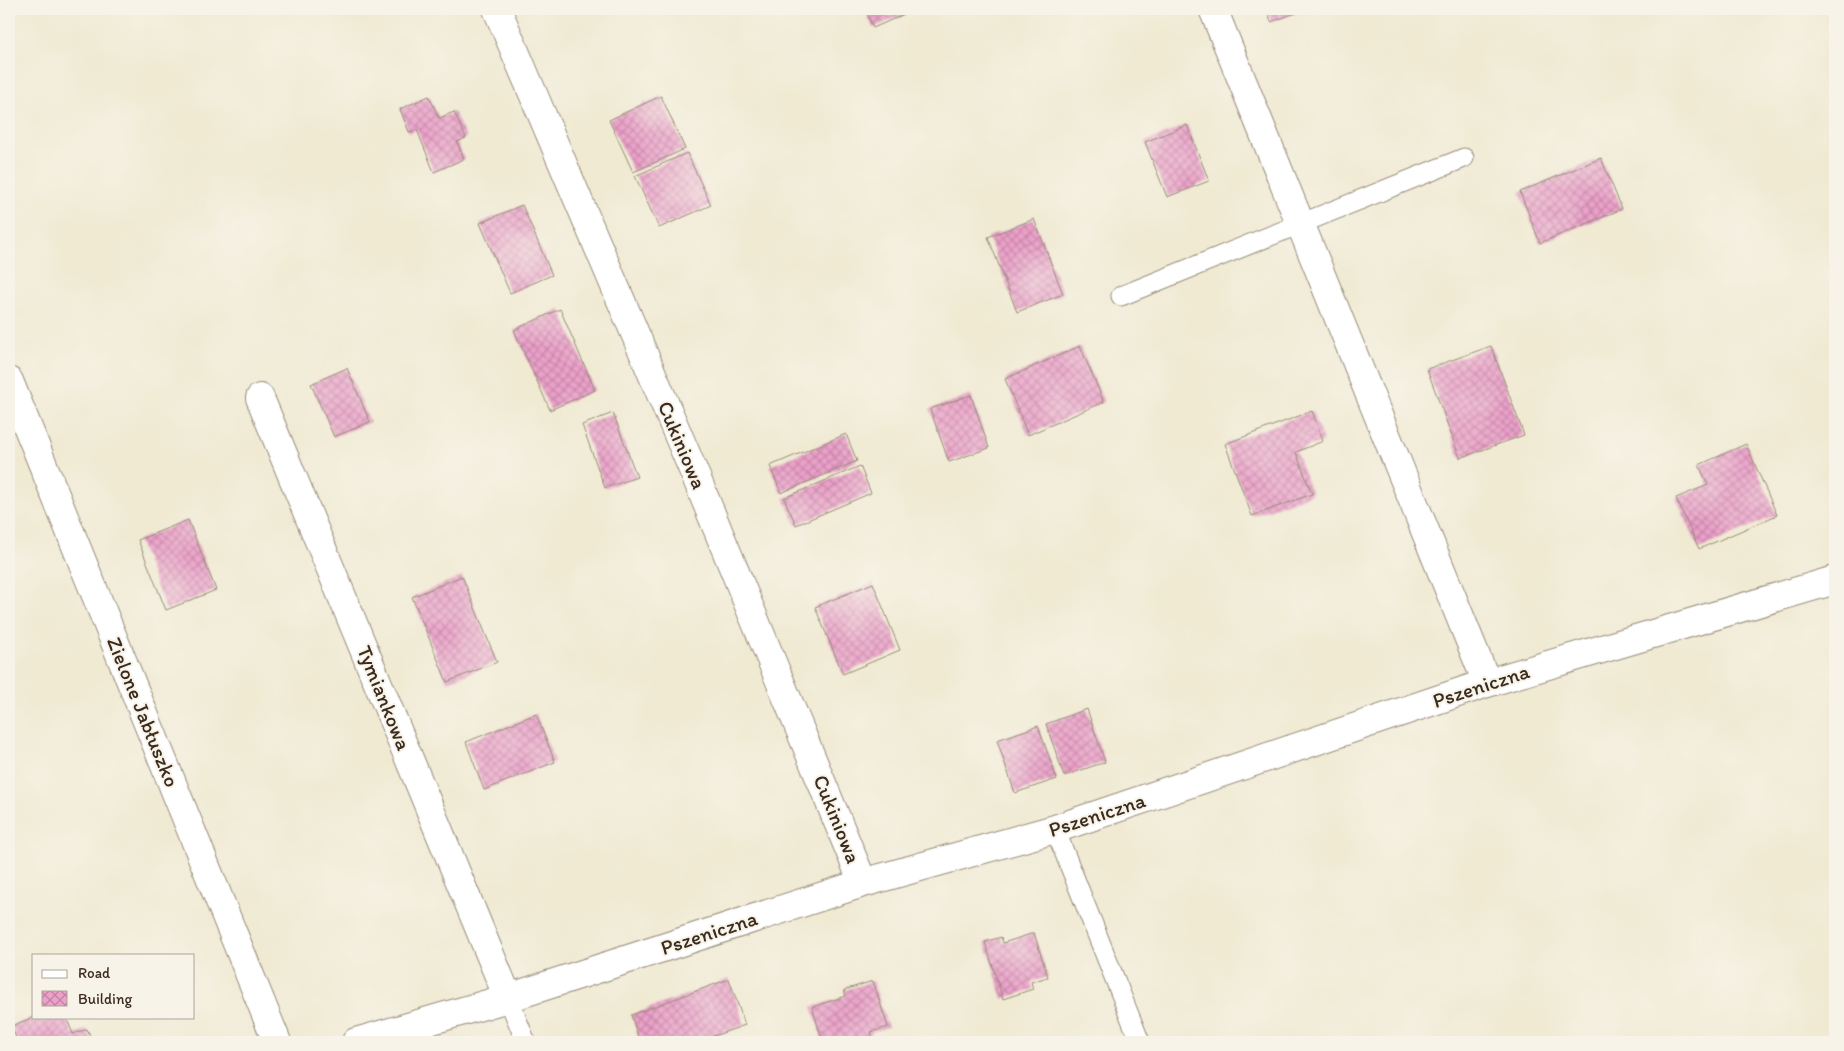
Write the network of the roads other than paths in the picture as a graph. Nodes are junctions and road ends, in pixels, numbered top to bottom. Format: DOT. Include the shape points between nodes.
graph roads {
  1 [pos="497,9"];
  2 [pos="1213,9"];
  3 [pos="1464,158"];
  4 [pos="1300,224"];
  5 [pos="1121,296"];
  6 [pos="9,381"];
  7 [pos="260,398"];
  8 [pos="1835,580"];
  9 [pos="1487,683"];
  10 [pos="1055,829"];
  11 [pos="863,883"];
  12 [pos="508,998"];
  13 [pos="277,1042"];
  14 [pos="356,1042"];
  15 [pos="526,1042"];
  16 [pos="1140,1042"];
  1 -- 11 [label="street, Cukiniowa"];
  2 -- 4 [label="street"];
  3 -- 4 [label="lane"];
  4 -- 5 [label="lane"];
  4 -- 9 [label="street"];
  6 -- 13 [label="street, Zielone Jabłuszko"];
  7 -- 12 [label="street, Tymiankowa"];
  8 -- 9 [label="street, Pszeniczna"];
  9 -- 10 [label="street, Pszeniczna"];
  10 -- 11 [label="street, Pszeniczna"];
  10 -- 16 [label="lane"];
  11 -- 12 [label="street, Pszeniczna"];
  12 -- 14 [label="street, Pszeniczna"];
  12 -- 15 [label="lane"];
}
